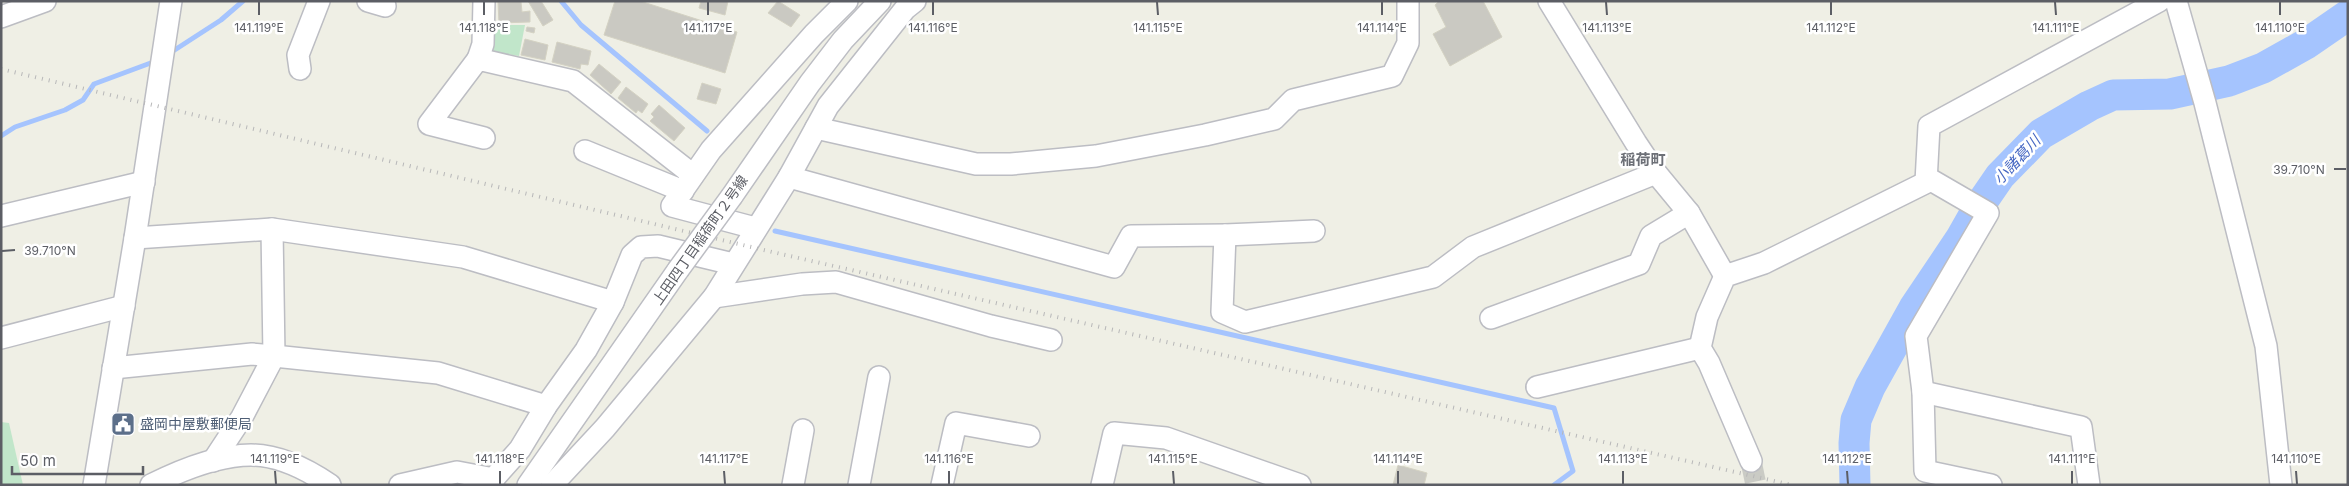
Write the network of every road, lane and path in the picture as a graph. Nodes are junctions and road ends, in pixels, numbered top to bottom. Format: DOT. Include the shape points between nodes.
graph roads {
  1 [pos="45,1"];
  2 [pos="171,1"];
  3 [pos="319,1"];
  4 [pos="484,1"];
  5 [pos="847,1"];
  6 [pos="880,1"];
  7 [pos="915,1"];
  8 [pos="1408,1"];
  9 [pos="1549,1"];
  10 [pos="2159,1"];
  11 [pos="2176,1"];
  12 [pos="1,17"];
  13 [pos="478,59"];
  14 [pos="300,69"];
  15 [pos="816,128"];
  16 [pos="484,138"];
  17 [pos="585,151"];
  18 [pos="1656,173"];
  19 [pos="789,177"];
  20 [pos="144,182"];
  21 [pos="1926,182"];
  22 [pos="688,183"];
  23 [pos="1689,213"];
  24 [pos="1,216"];
  25 [pos="755,228"];
  26 [pos="272,229"];
  27 [pos="1314,231"];
  28 [pos="1225,235"];
  29 [pos="135,238"];
  30 [pos="733,264"];
  31 [pos="1725,276"];
  32 [pos="714,297"];
  33 [pos="613,302"];
  34 [pos="124,306"];
  35 [pos="1491,318"];
  36 [pos="1,338"];
  37 [pos="1051,340"];
  38 [pos="1700,348"];
  39 [pos="274,356"];
  40 [pos="112,368"];
  41 [pos="879,377"];
  42 [pos="1537,387"];
  43 [pos="1923,392"];
  44 [pos="546,406"];
  45 [pos="803,430"];
  46 [pos="1030,436"];
  47 [pos="212,461"];
  48 [pos="1751,461"];
  49 [pos="491,482"];
  50 [pos="94,485"];
  51 [pos="151,485"];
  52 [pos="330,485"];
  53 [pos="400,485"];
  54 [pos="528,485"];
  55 [pos="552,485"];
  56 [pos="793,485"];
  57 [pos="859,485"];
  58 [pos="942,485"];
  59 [pos="1102,485"];
  60 [pos="1300,485"];
  61 [pos="1991,485"];
  62 [pos="2089,485"];
  63 [pos="2281,485"];
  1 -- 12 [label="street"];
  2 -- 20 [label="street"];
  3 -- 14 [label="street" via="298,55"];
  4 -- 13 [label="street" via="483,44"];
  5 -- 22 [label="street" via="717,143"];
  6 -- 54 [label="street, 上田四丁目稲荷町２号線, bridge" via="843,40 810,83"];
  7 -- 15 [label="street" via="858,66"];
  8 -- 15 [label="street" via="1408,43 1392,76 1293,100 1274,119 1205,135 1096,156 976,164"];
  9 -- 18 [label="street"];
  10 -- 21 [label="street" via="1929,126"];
  11 -- 63 [label="street" via="2266,346"];
  13 -- 16 [label="street" via="429,124"];
  13 -- 22 [label="street" via="573,81"];
  15 -- 19 [label="street"];
  17 -- 22 [label="street"];
  18 -- 23 [label="street"];
  18 -- 28 [label="street" via="1473,247 1433,277 1245,322 1222,312"];
  19 -- 25 [label="street"];
  19 -- 28 [label="street" via="1114,267 1131,236"];
  20 -- 24 [label="street"];
  20 -- 29 [label="street"];
  21 -- 31 [label="street" via="1764,262"];
  21 -- 43 [label="street" via="1931,180 1988,213 1916,336"];
  22 -- 25 [label="street" via="672,206"];
  23 -- 31 [label="street"];
  23 -- 35 [label="street" via="1651,236 1639,264"];
  25 -- 30 [label="street"];
  26 -- 29 [label="street"];
  26 -- 33 [label="street" via="463,257"];
  26 -- 39 [label="street"];
  27 -- 28 [label="street"];
  29 -- 34 [label="street"];
  30 -- 32 [label="street"];
  30 -- 33 [label="street" via="658,246 641,247 632,255"];
  31 -- 38 [label="street" via="1706,317"];
  32 -- 37 [label="street" via="836,282"];
  32 -- 55 [label="street" via="605,428"];
  33 -- 44 [label="street" via="586,350"];
  34 -- 36 [label="street"];
  34 -- 40 [label="street"];
  38 -- 42 [label="street"];
  38 -- 48 [label="street"];
  39 -- 40 [label="street" via="252,354"];
  39 -- 44 [label="street" via="438,373"];
  39 -- 47 [label="street" via="242,417"];
  40 -- 50 [label="street"];
  41 -- 57 [label="street"];
  43 -- 61 [label="street" via="1925,471"];
  43 -- 62 [label="street" via="2081,427"];
  44 -- 49 [label="street" via="520,449"];
  45 -- 56 [label="street"];
  46 -- 58 [label="street" via="956,423"];
  47 -- 51 [label="street"];
  47 -- 52 [label="street" via="252,455 267,458 312,472"];
  49 -- 53 [label="street" via="457,472"];
  59 -- 60 [label="street" via="1114,433 1166,438"];
}
